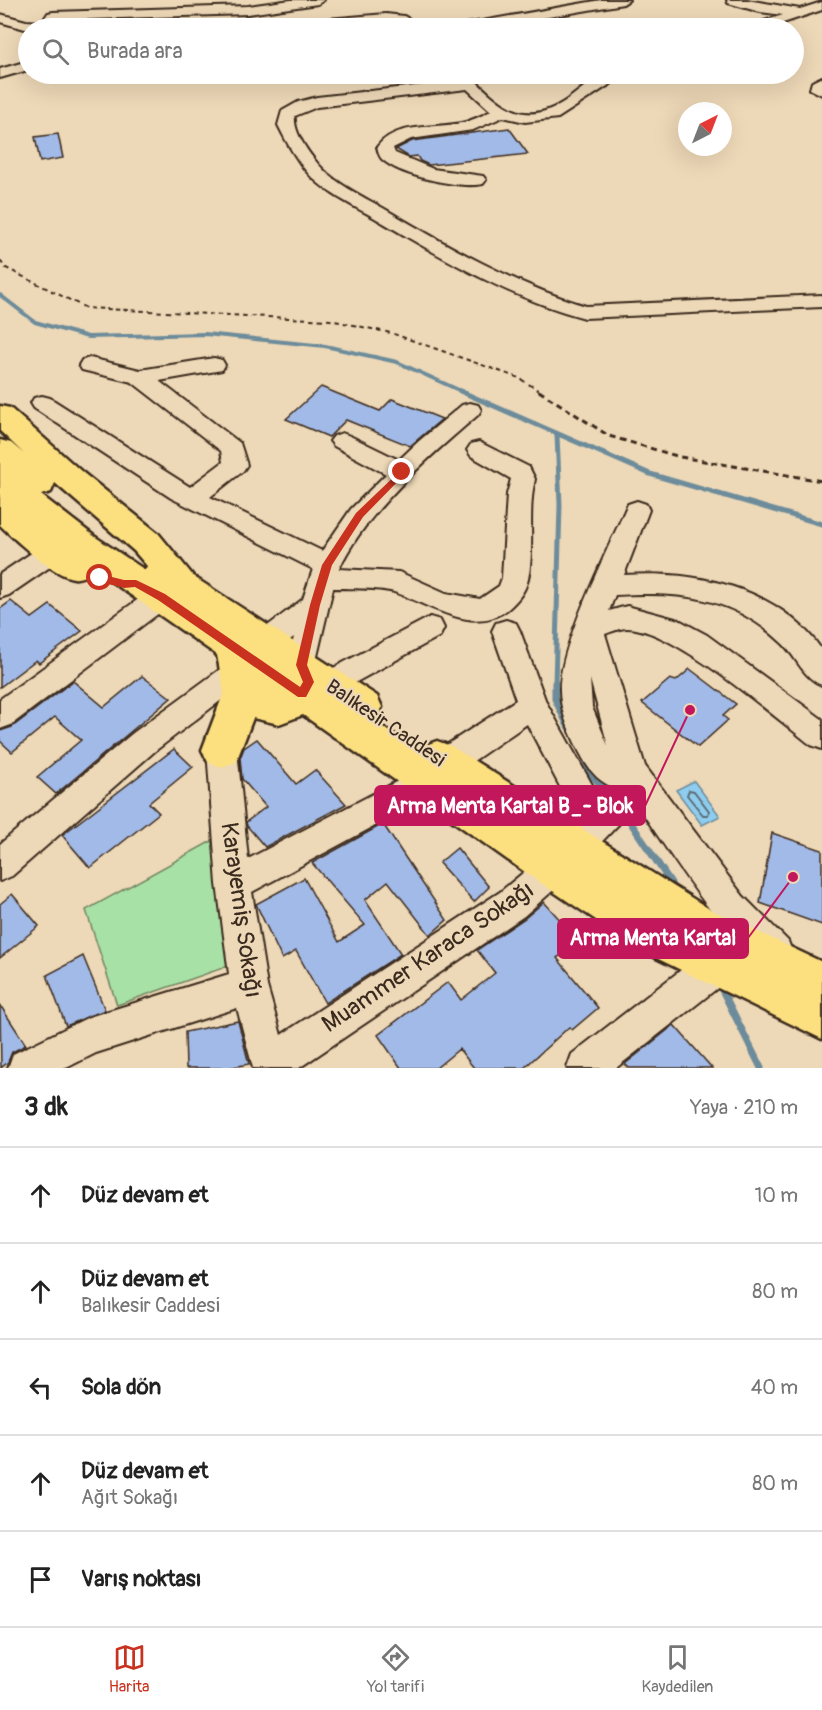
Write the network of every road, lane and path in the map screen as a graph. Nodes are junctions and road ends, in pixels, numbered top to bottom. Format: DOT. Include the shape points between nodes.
graph roads {
  1 [pos="115,0"];
  2 [pos="210,0"];
  3 [pos="271,0"];
  4 [pos="318,0"];
  5 [pos="628,1"];
  6 [pos="738,2"];
  7 [pos="822,6"];
  8 [pos="0,7"];
  9 [pos="802,7"];
  10 [pos="223,10"];
  11 [pos="248,10"];
  12 [pos="154,14"];
  13 [pos="0,18"];
  14 [pos="28,18"];
  15 [pos="61,18"];
  16 [pos="106,18"];
  17 [pos="161,18"];
  18 [pos="222,18"];
  19 [pos="522,18"];
  20 [pos="775,18"];
  21 [pos="783,18"];
  22 [pos="822,20"];
  23 [pos="18,23"];
  24 [pos="18,68"];
  25 [pos="0,74"];
  26 [pos="822,81"];
  27 [pos="434,84"];
  28 [pos="471,84"];
  29 [pos="596,84"];
  30 [pos="822,91"];
  31 [pos="501,112"];
  32 [pos="477,180"];
  33 [pos="0,261"];
  34 [pos="822,301"];
  35 [pos="90,365"];
  36 [pos="214,365"];
  37 [pos="140,377"];
  38 [pos="42,403"];
  39 [pos="470,410"];
  40 [pos="0,415"];
  41 [pos="342,441"];
  42 [pos="0,450"];
  43 [pos="479,450"];
  44 [pos="402,472"];
  45 [pos="0,477"];
  46 [pos="822,481"];
  47 [pos="193,497"];
  48 [pos="0,506"];
  49 [pos="637,510"];
  50 [pos="0,524"];
  51 [pos="43,544"];
  52 [pos="325,572"];
  53 [pos="606,586"];
  54 [pos="0,588"];
  55 [pos="160,588"];
  56 [pos="315,605"];
  57 [pos="589,627"];
  58 [pos="430,628"];
  59 [pos="506,631"];
  60 [pos="246,663"];
  61 [pos="822,673"];
  62 [pos="303,688"];
  63 [pos="532,705"];
  64 [pos="0,716"];
  65 [pos="822,736"];
  66 [pos="222,750"];
  67 [pos="437,772"];
  68 [pos="638,782"];
  69 [pos="574,847"];
  70 [pos="0,865"];
  71 [pos="234,884"];
  72 [pos="716,966"];
  73 [pos="809,981"];
  74 [pos="249,986"];
  75 [pos="822,1015"];
  76 [pos="271,1066"];
  77 [pos="27,1068"];
  78 [pos="586,1068"];
  1 -- 15 [label="street"];
  2 -- 12 [label="street"];
  3 -- 10 [label="street"];
  4 -- 11 [label="street"];
  5 -- 19 [label="street"];
  6 -- 9 [label="street"];
  6 -- 20 [label="street"];
  7 -- 9 [label="street"];
  8 -- 14 [label="street"];
  9 -- 21 [label="street"];
  9 -- 22 [label="street"];
  10 -- 11 [label="street"];
  10 -- 12 [label="street"];
  11 -- 18 [label="street"];
  12 -- 16 [label="street"];
  12 -- 17 [label="street"];
  13 -- 23 [label="street"];
  24 -- 25 [label="street"];
  26 -- 30 [label="street" via="817,89"];
  27 -- 34 [label="street" via="317,102 293,109 287,114 286,125 313,169 338,189 494,278 559,304 585,312"];
  28 -- 31 [label="street"];
  29 -- 31 [label="street" via="560,112 547,117 511,117"];
  31 -- 32 [label="street" via="461,128 398,137 385,147 388,156 413,170"];
  33 -- 46 [label="path" via="6,268 86,308 330,320 391,333 519,378 609,435 680,457"];
  35 -- 37 [label="street"];
  36 -- 37 [label="street"];
  37 -- 47 [label="street" via="232,448 235,465"];
  38 -- 47 [label="street"];
  39 -- 44 [label="street"];
  40 -- 55 [label="main road" via="146,542"];
  41 -- 44 [label="street"];
  42 -- 55 [label="main road, Balıkesir Caddesi"];
  43 -- 52 [label="street" via="520,473 523,479 515,578 505,598 482,610 441,602 399,582"];
  44 -- 52 [label="street" via="360,515"];
  45 -- 55 [label="main road, Balıkesir Caddesi" via="48,519"];
  47 -- 52 [label="street"];
  48 -- 51 [label="main road"];
  49 -- 53 [label="street"];
  50 -- 51 [label="main road"];
  51 -- 54 [label="street"];
  51 -- 55 [label="main road" via="100,578"];
  52 -- 56 [label="street"];
  53 -- 57 [label="street"];
  53 -- 61 [label="street" via="679,585 743,602 789,630"];
  55 -- 60 [label="main road, Balıkesir Caddesi"];
  55 -- 64 [label="street"];
  56 -- 60 [label="street"];
  56 -- 62 [label="street"];
  57 -- 65 [label="street" via="627,617 669,628 697,643"];
  57 -- 68 [label="street" via="631,772"];
  58 -- 62 [label="street"];
  59 -- 63 [label="street"];
  60 -- 62 [label="main road, Balıkesir Caddesi"];
  60 -- 62 [label="main road" via="257,705"];
  60 -- 66 [label="main road"];
  60 -- 70 [label="street" via="144,742"];
  62 -- 66 [label="main road"];
  62 -- 67 [label="main road, Balıkesir Caddesi"];
  63 -- 67 [label="street"];
  63 -- 69 [label="street"];
  66 -- 71 [label="street, Karayemiş Sokağı"];
  67 -- 69 [label="main road, Balıkesir Caddesi"];
  67 -- 71 [label="street"];
  68 -- 69 [label="street, Muammer Karaca Sokağı"];
  68 -- 73 [label="street" via="731,908"];
  69 -- 72 [label="main road, Balıkesir Caddesi" via="660,936"];
  69 -- 73 [label="main road, Balıkesir Caddesi" via="695,926"];
  69 -- 76 [label="street, Muammer Karaca Sokağı" via="512,904"];
  71 -- 74 [label="street, Karayemiş Sokağı"];
  72 -- 75 [label="main road, Balıkesir Caddesi"];
  72 -- 78 [label="street"];
  74 -- 76 [label="street, Karayemiş Sokağı"];
  74 -- 77 [label="street" via="89,1036"];
}
